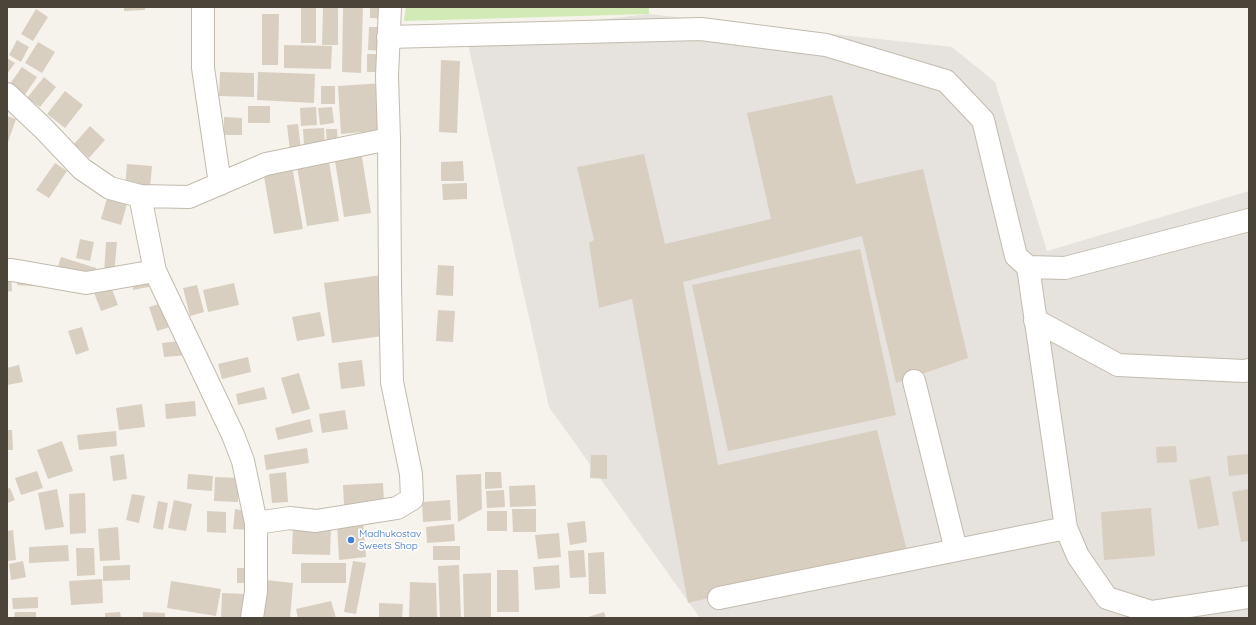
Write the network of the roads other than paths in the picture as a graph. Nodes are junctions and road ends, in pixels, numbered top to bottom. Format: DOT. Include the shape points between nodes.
graph roads {
  1 [pos="203,7"];
  2 [pos="390,7"];
  3 [pos="388,37"];
  4 [pos="7,94"];
  5 [pos="389,139"];
  6 [pos="220,184"];
  7 [pos="140,196"];
  8 [pos="1249,220"];
  9 [pos="1028,267"];
  10 [pos="7,270"];
  11 [pos="155,271"];
  12 [pos="1035,320"];
  13 [pos="1249,370"];
  14 [pos="914,381"];
  15 [pos="256,523"];
  16 [pos="1066,528"];
  17 [pos="956,550"];
  18 [pos="1249,597"];
  19 [pos="719,598"];
  20 [pos="252,618"];
  1 -- 6 [label="street" via="203,68"];
  2 -- 3 [label="street"];
  3 -- 5 [label="street"];
  3 -- 9 [label="street" via="701,29 826,45 946,81 983,120 1016,256"];
  4 -- 7 [label="street" via="82,169 110,188"];
  5 -- 6 [label="street" via="266,164"];
  5 -- 15 [label="street" via="392,382 411,474 412,499 398,508 316,521 290,518"];
  6 -- 7 [label="street" via="189,197"];
  7 -- 11 [label="street"];
  8 -- 9 [label="street" via="1065,268"];
  9 -- 12 [label="street"];
  10 -- 11 [label="street" via="86,283"];
  11 -- 15 [label="street" via="233,435 243,461"];
  12 -- 13 [label="street" via="1118,365"];
  12 -- 16 [label="street"];
  14 -- 17 [label="street"];
  15 -- 20 [label="street" via="256,591"];
  16 -- 17 [label="street"];
  16 -- 18 [label="street" via="1078,556 1107,598 1151,612"];
  17 -- 19 [label="street"];
}
